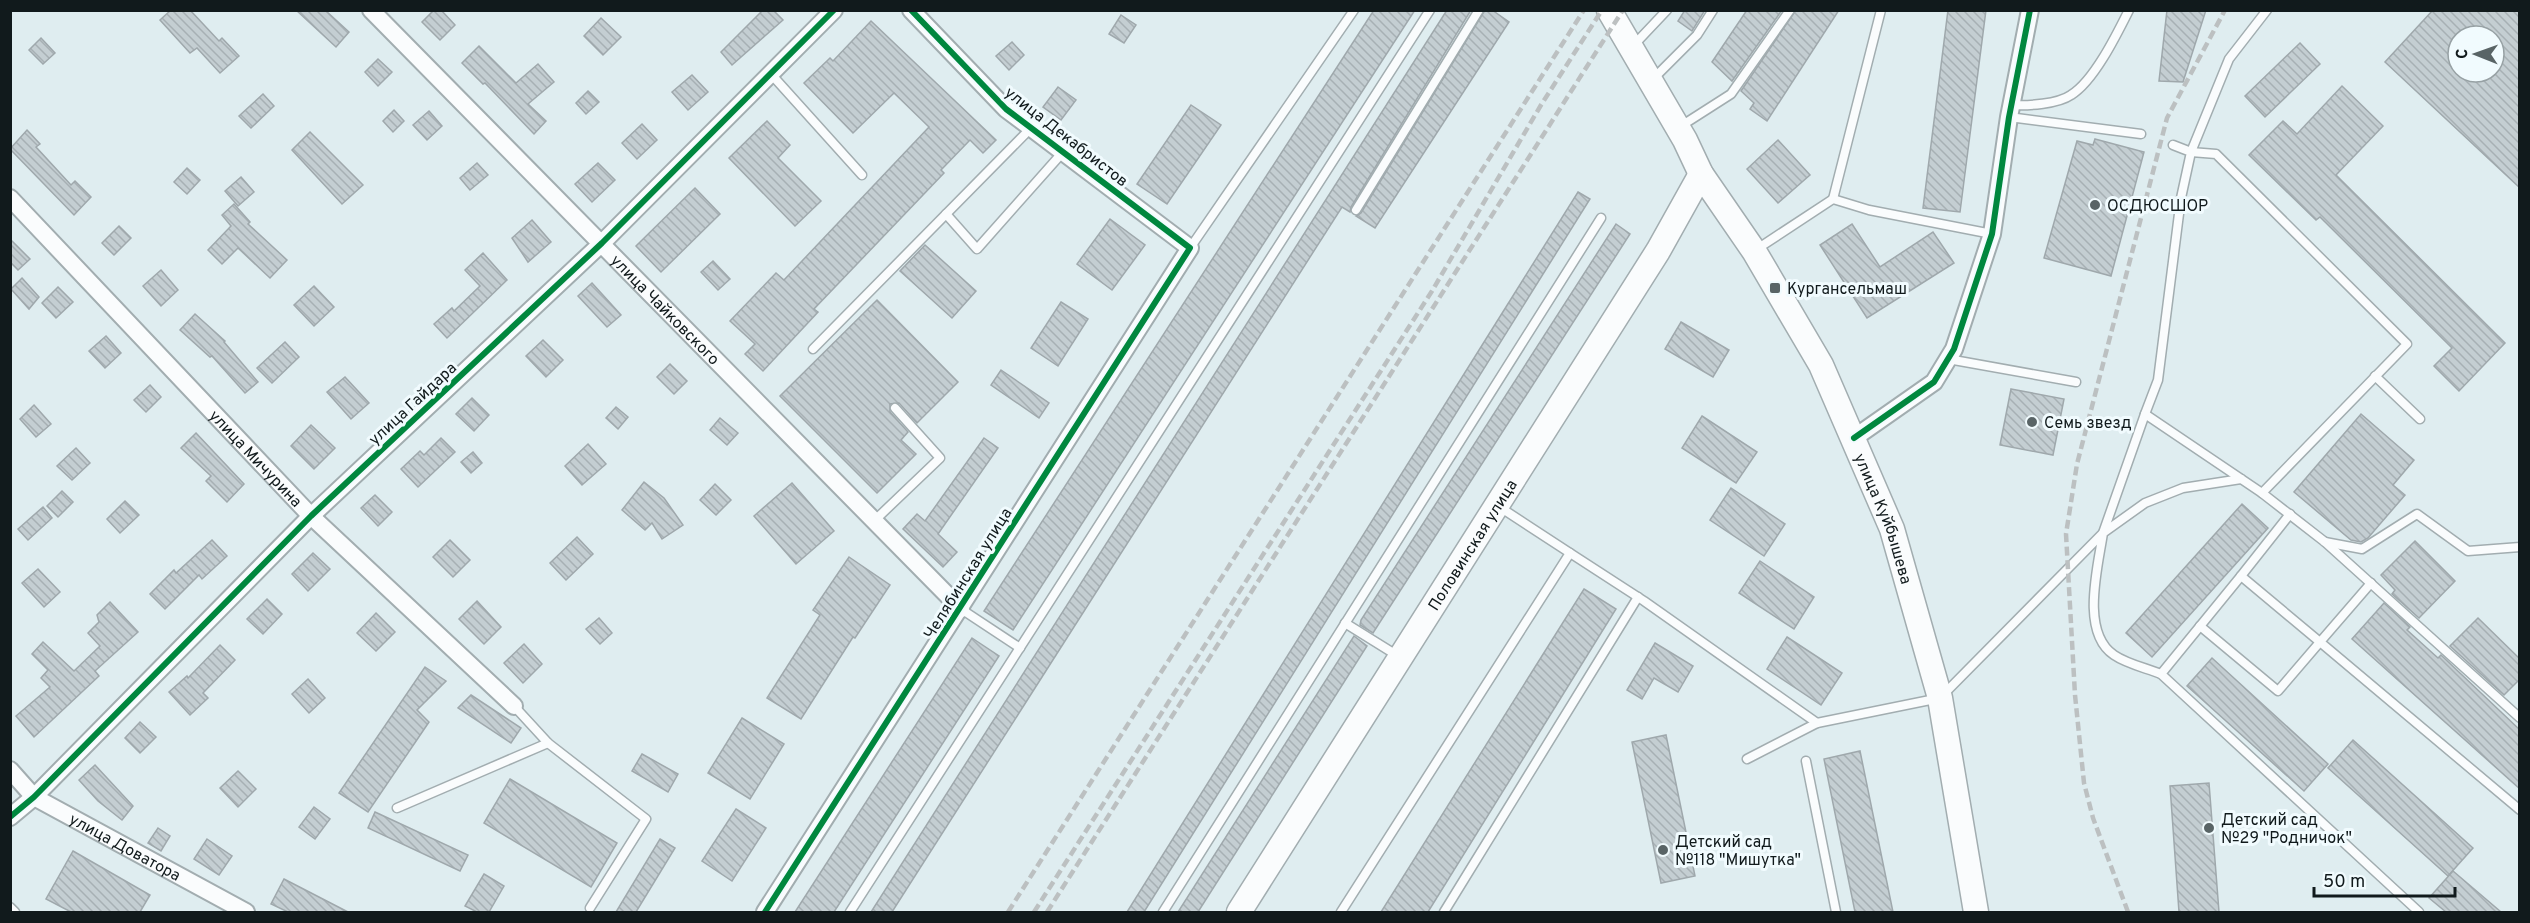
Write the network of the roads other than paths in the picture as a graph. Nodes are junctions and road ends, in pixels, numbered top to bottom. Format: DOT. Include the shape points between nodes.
graph roads {
  1 [pos="371,10"];
  2 [pos="834,10"];
  3 [pos="911,10"];
  4 [pos="1354,10"];
  5 [pos="1430,10"];
  6 [pos="1479,10"];
  7 [pos="1609,10"];
  8 [pos="1667,10"];
  9 [pos="1713,10"];
  10 [pos="1790,10"];
  11 [pos="1881,10"];
  12 [pos="2030,10"];
  13 [pos="2129,10"];
  14 [pos="2267,10"];
  15 [pos="1627,42"];
  16 [pos="771,74"];
  17 [pos="1650,82"];
  18 [pos="2010,111"];
  19 [pos="1031,128"];
  20 [pos="1678,128"];
  21 [pos="2141,134"];
  22 [pos="2173,145"];
  23 [pos="1063,152"];
  24 [pos="2192,152"];
  25 [pos="1701,174"];
  26 [pos="862,175"];
  27 [pos="10,198"];
  28 [pos="1833,198"];
  29 [pos="1356,210"];
  30 [pos="946,214"];
  31 [pos="1601,218"];
  32 [pos="1992,234"];
  33 [pos="602,243"];
  34 [pos="1190,248"];
  35 [pos="1754,251"];
  36 [pos="813,349"];
  37 [pos="1947,359"];
  38 [pos="2375,376"];
  39 [pos="2076,382"];
  40 [pos="895,408"];
  41 [pos="2145,414"];
  42 [pos="2420,419"];
  43 [pos="1854,438"];
  44 [pos="2241,479"];
  45 [pos="2262,493"];
  46 [pos="1497,506"];
  47 [pos="2290,514"];
  48 [pos="311,516"];
  49 [pos="874,521"];
  50 [pos="2103,533"];
  51 [pos="2325,542"];
  52 [pos="2520,547"];
  53 [pos="1570,553"];
  54 [pos="2241,576"];
  55 [pos="2372,583"];
  56 [pos="1638,597"];
  57 [pos="961,609"];
  58 [pos="1345,623"];
  59 [pos="2200,626"];
  60 [pos="2320,642"];
  61 [pos="1020,648"];
  62 [pos="1401,658"];
  63 [pos="2161,674"];
  64 [pos="1940,698"];
  65 [pos="514,706"];
  66 [pos="2520,718"];
  67 [pos="1817,723"];
  68 [pos="548,743"];
  69 [pos="1747,759"];
  70 [pos="1806,761"];
  71 [pos="10,770"];
  72 [pos="34,797"];
  73 [pos="397,808"];
  74 [pos="2520,810"];
  75 [pos="10,817"];
  76 [pos="10,907"];
  77 [pos="590,908"];
  78 [pos="15,912"];
  79 [pos="246,912"];
  80 [pos="765,912"];
  81 [pos="850,912"];
  82 [pos="1162,912"];
  83 [pos="1239,912"];
  84 [pos="1341,912"];
  85 [pos="1444,912"];
  86 [pos="1836,912"];
  87 [pos="1976,912"];
  88 [pos="2419,912"];
  1 -- 33 [label="street, улица Чайковского"];
  2 -- 16 [label="street, улица Гайдара"];
  3 -- 19 [label="street, улица Декабристов" via="1006,109"];
  4 -- 34 [label="lane"];
  5 -- 61 [label="lane"];
  6 -- 29 [label="lane"];
  7 -- 15 [label="main road, улица Куйбышева"];
  8 -- 15 [label="lane"];
  9 -- 17 [label="lane" via="1697,35"];
  10 -- 20 [label="lane" via="1731,94"];
  11 -- 28 [label="lane"];
  12 -- 18 [label="street"];
  13 -- 18 [label="lane" via="2102,62 2071,95"];
  14 -- 24 [label="lane" via="2229,59"];
  15 -- 17 [label="main road, улица Куйбышева"];
  16 -- 26 [label="lane"];
  16 -- 33 [label="street, улица Гайдара"];
  17 -- 20 [label="main road, улица Куйбышева"];
  18 -- 21 [label="lane"];
  18 -- 32 [label="street"];
  19 -- 23 [label="street, улица Декабристов"];
  19 -- 30 [label="lane"];
  20 -- 25 [label="main road, улица Куйбышева"];
  22 -- 24 [label="lane"];
  23 -- 30 [label="lane" via="976,249"];
  23 -- 34 [label="street, улица Декабристов"];
  24 -- 38 [label="lane" via="2216,154 2407,344"];
  24 -- 41 [label="lane" via="2181,198 2158,380"];
  25 -- 35 [label="main road, улица Куйбышева"];
  25 -- 46 [label="main road, Половинская улица" via="1658,251"];
  27 -- 48 [label="street, улица Мичурина"];
  28 -- 32 [label="lane" via="1869,210"];
  28 -- 35 [label="lane"];
  30 -- 36 [label="lane"];
  31 -- 58 [label="lane"];
  32 -- 37 [label="street" via="1954,349"];
  33 -- 48 [label="street, улица Гайдара"];
  33 -- 49 [label="street, улица Чайковского"];
  34 -- 57 [label="street, Челябинская улица"];
  35 -- 43 [label="main road, улица Куйбышева" via="1821,365"];
  37 -- 39 [label="lane"];
  37 -- 43 [label="street" via="1934,381"];
  38 -- 42 [label="lane"];
  38 -- 45 [label="lane"];
  40 -- 49 [label="lane" via="940,458"];
  41 -- 44 [label="lane"];
  41 -- 50 [label="lane"];
  43 -- 64 [label="main road, улица Куйбышева" via="1892,529"];
  44 -- 45 [label="lane"];
  44 -- 50 [label="lane" via="2183,488 2145,503"];
  45 -- 47 [label="lane"];
  46 -- 53 [label="lane"];
  46 -- 62 [label="main road, Половинская улица"];
  47 -- 51 [label="lane"];
  47 -- 54 [label="lane"];
  48 -- 65 [label="street, улица Мичурина"];
  48 -- 72 [label="street, улица Гайдара"];
  49 -- 57 [label="street, улица Чайковского"];
  50 -- 63 [label="lane" via="2094,599 2096,633 2113,654"];
  50 -- 64 [label="lane"];
  51 -- 52 [label="lane" via="2362,549 2417,514 2468,551"];
  51 -- 55 [label="lane"];
  53 -- 56 [label="lane"];
  53 -- 84 [label="lane"];
  54 -- 59 [label="lane"];
  54 -- 60 [label="lane"];
  55 -- 60 [label="lane"];
  55 -- 66 [label="lane"];
  56 -- 67 [label="lane"];
  56 -- 85 [label="lane"];
  57 -- 61 [label="lane"];
  57 -- 80 [label="street, Челябинская улица"];
  58 -- 62 [label="lane"];
  58 -- 82 [label="lane"];
  59 -- 60 [label="lane" via="2278,691"];
  59 -- 63 [label="lane"];
  60 -- 74 [label="lane"];
  61 -- 81 [label="lane"];
  62 -- 83 [label="main road, Половинская улица"];
  63 -- 88 [label="lane"];
  64 -- 67 [label="lane"];
  64 -- 87 [label="main road, улица Куйбышева"];
  65 -- 68 [label="lane"];
  67 -- 69 [label="lane"];
  68 -- 73 [label="lane"];
  68 -- 77 [label="lane" via="646,819"];
  70 -- 86 [label="lane"];
  71 -- 72 [label="street, улица Доватора"];
  72 -- 75 [label="street, улица Гайдара"];
  72 -- 79 [label="street, улица Доватора"];
  76 -- 78 [label="lane"];
}
